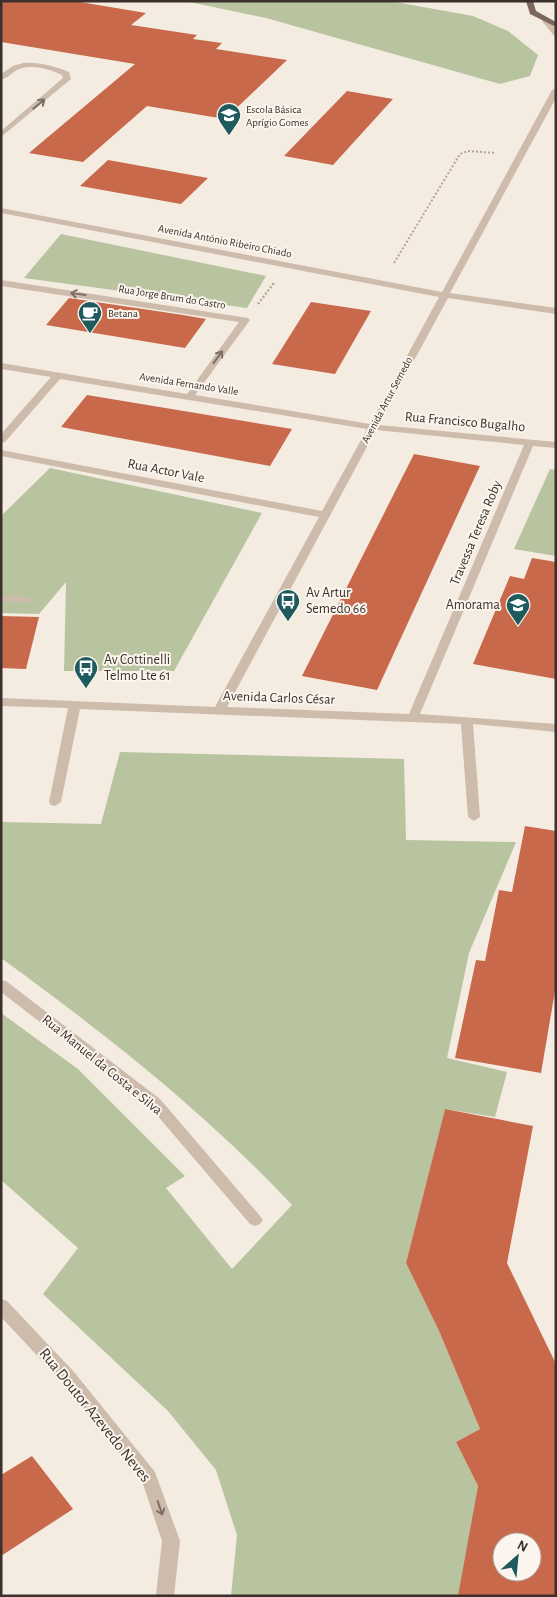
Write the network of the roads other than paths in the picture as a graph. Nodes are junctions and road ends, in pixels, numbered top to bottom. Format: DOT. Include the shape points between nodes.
graph roads {
  1 [pos="529,1"];
  2 [pos="546,21"];
  3 [pos="556,25"];
  4 [pos="556,36"];
  5 [pos="1,78"];
  6 [pos="556,90"];
  7 [pos="1,135"];
  8 [pos="1,210"];
  9 [pos="1,283"];
  10 [pos="444,294"];
  11 [pos="556,311"];
  12 [pos="1,366"];
  13 [pos="58,375"];
  14 [pos="188,396"];
  15 [pos="372,427"];
  16 [pos="1,440"];
  17 [pos="530,442"];
  18 [pos="556,445"];
  19 [pos="1,453"];
  20 [pos="325,515"];
  21 [pos="1,598"];
  22 [pos="27,600"];
  23 [pos="1,702"];
  24 [pos="75,705"];
  25 [pos="219,710"];
  26 [pos="413,718"];
  27 [pos="467,720"];
  28 [pos="556,728"];
  29 [pos="55,802"];
  30 [pos="474,817"];
  31 [pos="1,985"];
  32 [pos="255,1220"];
  33 [pos="1,1306"];
  34 [pos="165,1596"];
  1 -- 2 [label="main road" via="533,12"];
  2 -- 3 [label="main road"];
  2 -- 4 [label="street"];
  7 -- 5 [label="street, one-way" via="67,80 66,74 60,71 28,66 16,67"];
  6 -- 10 [label="street, Avenida Artur Semedo"];
  8 -- 10 [label="street, Avenida António Ribeiro Chiado"];
  14 -- 9 [label="street, Rua Jorge Brum do Castro, one-way" via="245,320"];
  10 -- 11 [label="street, Avenida António Ribeiro Chiado"];
  10 -- 15 [label="street, Avenida Artur Semedo"];
  12 -- 13 [label="street, Avenida Fernando Valle"];
  13 -- 14 [label="street, Avenida Fernando Valle"];
  13 -- 16 [label="street"];
  14 -- 15 [label="street, Avenida Fernando Valle"];
  15 -- 17 [label="street, Rua Francisco Bugalho"];
  15 -- 20 [label="street, Avenida Artur Semedo"];
  17 -- 18 [label="street, Rua Francisco Bugalho"];
  17 -- 26 [label="street, Travessa Teresa Roby"];
  19 -- 20 [label="street, Rua Actor Vale"];
  20 -- 25 [label="street, Avenida Artur Semedo"];
  21 -- 22 [label="street"];
  23 -- 24 [label="street, Avenida Carlos César"];
  24 -- 25 [label="street, Avenida Carlos César"];
  24 -- 29 [label="street"];
  25 -- 26 [label="street, Avenida Carlos César"];
  26 -- 27 [label="street, Avenida Carlos César"];
  27 -- 28 [label="street, Avenida Carlos César"];
  27 -- 30 [label="street"];
  31 -- 32 [label="street, Rua Manuel da Costa e Silva" via="155,1103"];
  33 -- 34 [label="street, Rua Doutor Azevedo Neves, one-way" via="68,1377 150,1477 172,1541"];
}
